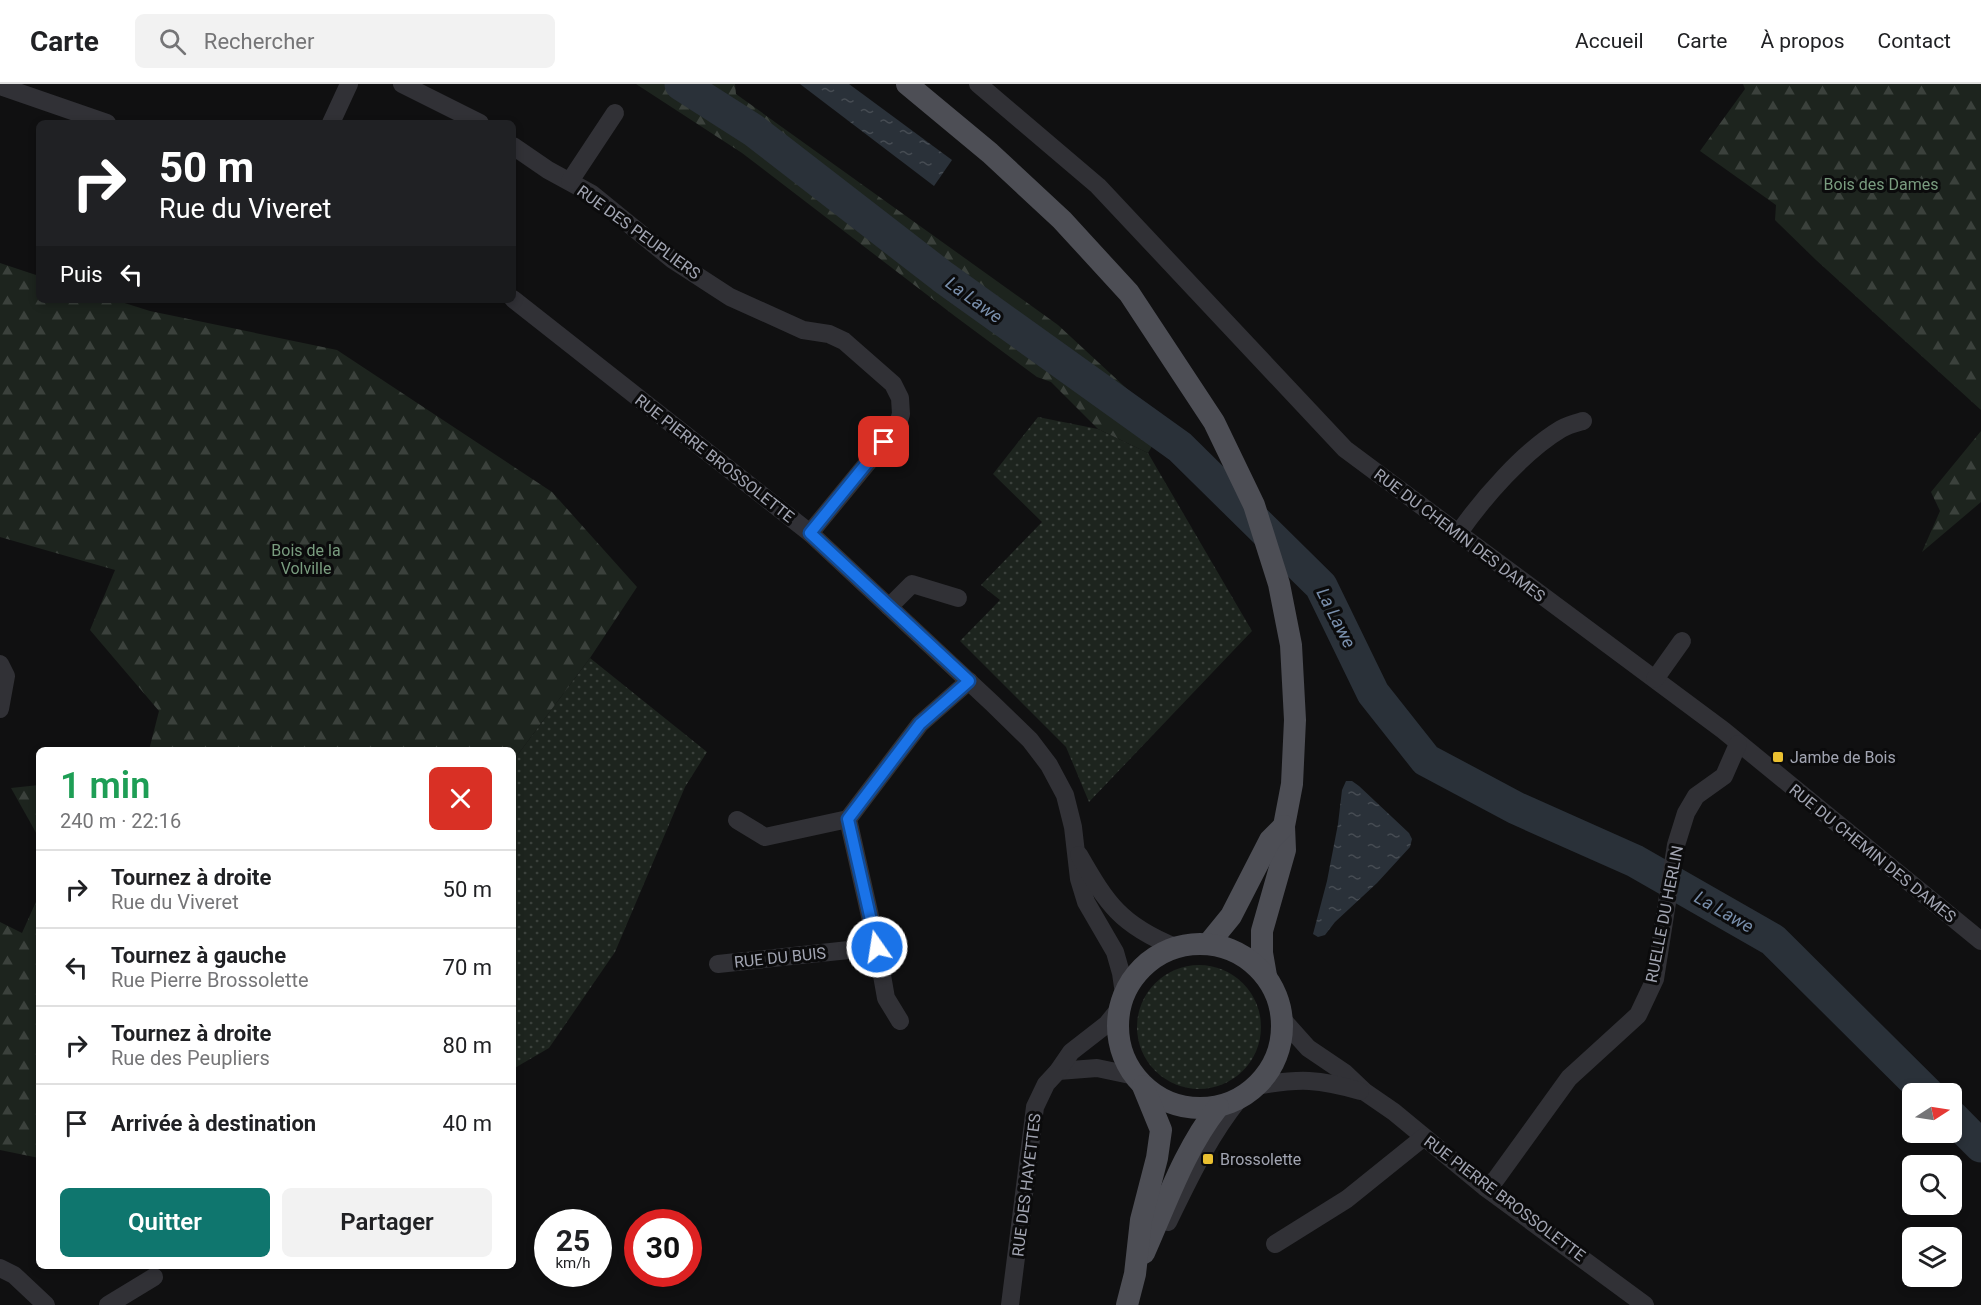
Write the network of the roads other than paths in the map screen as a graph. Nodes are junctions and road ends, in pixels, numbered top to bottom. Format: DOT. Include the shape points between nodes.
graph roads {
  1 [pos="350,84"];
  2 [pos="402,84"];
  3 [pos="907,84"];
  4 [pos="978,84"];
  5 [pos="0,86"];
  6 [pos="615,113"];
  7 [pos="97,120"];
  8 [pos="332,120"];
  9 [pos="474,120"];
  10 [pos="516,148"];
  11 [pos="570,181"];
  12 [pos="516,301"];
  13 [pos="1582,421"];
  14 [pos="810,533"];
  15 [pos="1458,534"];
  16 [pos="958,598"];
  17 [pos="889,607"];
  18 [pos="1682,641"];
  19 [pos="0,664"];
  20 [pos="1656,679"];
  21 [pos="969,681"];
  22 [pos="0,709"];
  23 [pos="1738,744"];
  24 [pos="1292,784"];
  25 [pos="848,819"];
  26 [pos="737,820"];
  27 [pos="1284,826"];
  28 [pos="1077,851"];
  29 [pos="1981,941"];
  30 [pos="1203,943"];
  31 [pos="877,947"];
  32 [pos="1175,947"];
  33 [pos="718,964"];
  34 [pos="1266,976"];
  35 [pos="1121,1001"];
  36 [pos="1282,1020"];
  37 [pos="900,1021"];
  38 [pos="1058,1071"];
  39 [pos="1139,1081"];
  40 [pos="1257,1086"];
  41 [pos="1365,1092"];
  42 [pos="1228,1103"];
  43 [pos="1424,1137"];
  44 [pos="1486,1188"];
  45 [pos="1275,1244"];
  46 [pos="0,1268"];
  47 [pos="1135,1274"];
  48 [pos="154,1277"];
  49 [pos="46,1305"];
  50 [pos="108,1305"];
  51 [pos="1010,1305"];
  52 [pos="1127,1305"];
  53 [pos="1645,1305"];
  1 -- 8 [label="street"];
  2 -- 9 [label="street"];
  3 -- 24 [label="main road" via="1046,205 1121,285 1214,422 1254,505 1279,584 1291,645"];
  4 -- 15 [label="street, RUE DU CHEMIN DES DAMES" via="1098,186 1345,449"];
  5 -- 7 [label="street"];
  6 -- 11 [label="street, RUE DES PEUPLIERS"];
  10 -- 11 [label="street, RUE DES PEUPLIERS"];
  11 -- 14 [label="street, RUE DES PEUPLIERS" via="592,194 673,260 730,297 803,330 829,334 844,342 893,384 900,398 897,427"];
  12 -- 14 [label="street, RUE PIERRE BROSSOLETTE"];
  13 -- 15 [label="street" via="1562,429 1530,452 1480,504"];
  14 -- 17 [label="street, RUE PIERRE BROSSOLETTE"];
  15 -- 20 [label="street, RUE DU CHEMIN DES DAMES"];
  16 -- 17 [label="street" via="912,584"];
  17 -- 21 [label="street, RUE PIERRE BROSSOLETTE"];
  18 -- 20 [label="street"];
  19 -- 22 [label="street" via="6,676"];
  20 -- 23 [label="street, RUE DU CHEMIN DES DAMES"];
  21 -- 25 [label="street" via="920,724"];
  21 -- 28 [label="street, RUE PIERRE BROSSOLETTE" via="1030,740 1049,765 1065,795"];
  23 -- 29 [label="street, RUE DU CHEMIN DES DAMES"];
  23 -- 44 [label="street, RUELLE DU HERLIN" via="1724,776 1696,796 1686,813 1676,845 1655,979 1638,1015 1569,1078"];
  24 -- 27 [label="main road"];
  24 -- 30 [label="street" via="1225,912"];
  25 -- 26 [label="street" via="765,837"];
  25 -- 31 [label="street"];
  27 -- 30 [label="main road" via="1269,840 1232,916"];
  27 -- 34 [label="main road" via="1285,850 1263,931"];
  28 -- 32 [label="street, RUE PIERRE BROSSOLETTE" via="1117,912 1141,931"];
  28 -- 35 [label="street, RUE PIERRE BROSSOLETTE" via="1086,902 1115,952 1121,973"];
  30 -- 32 [label="main road"];
  30 -- 34 [label="main road" via="1241,954"];
  31 -- 33 [label="street, RUE DU BUIS"];
  31 -- 37 [label="street" via="886,998"];
  32 -- 35 [label="main road" via="1150,960 1135,975"];
  34 -- 36 [label="main road" via="1278,997"];
  35 -- 38 [label="street, RUE DES HAYETTES" via="1107,1024 1071,1052"];
  35 -- 39 [label="main road" via="1117,1027 1120,1044 1125,1061"];
  36 -- 40 [label="main road" via="1280,1049"];
  36 -- 41 [label="street, RUE PIERRE BROSSOLETTE" via="1299,1041"];
  38 -- 39 [label="street" via="1097,1068"];
  38 -- 51 [label="street, RUE DES HAYETTES" via="1046,1084 1035,1107"];
  39 -- 42 [label="main road" via="1159,1098 1178,1106 1198,1109"];
  39 -- 47 [label="main road" via="1161,1130 1141,1220"];
  40 -- 41 [label="street, RUE PIERRE BROSSOLETTE" via="1301,1079"];
  40 -- 42 [label="main road"];
  41 -- 43 [label="street, RUE PIERRE BROSSOLETTE"];
  42 -- 47 [label="main road" via="1208,1119 1176,1178"];
  43 -- 44 [label="street, RUE PIERRE BROSSOLETTE"];
  43 -- 45 [label="street" via="1347,1199"];
  44 -- 53 [label="street, RUE PIERRE BROSSOLETTE"];
  46 -- 49 [label="street" via="14,1275"];
  47 -- 52 [label="main road"];
  48 -- 50 [label="street"];
}
